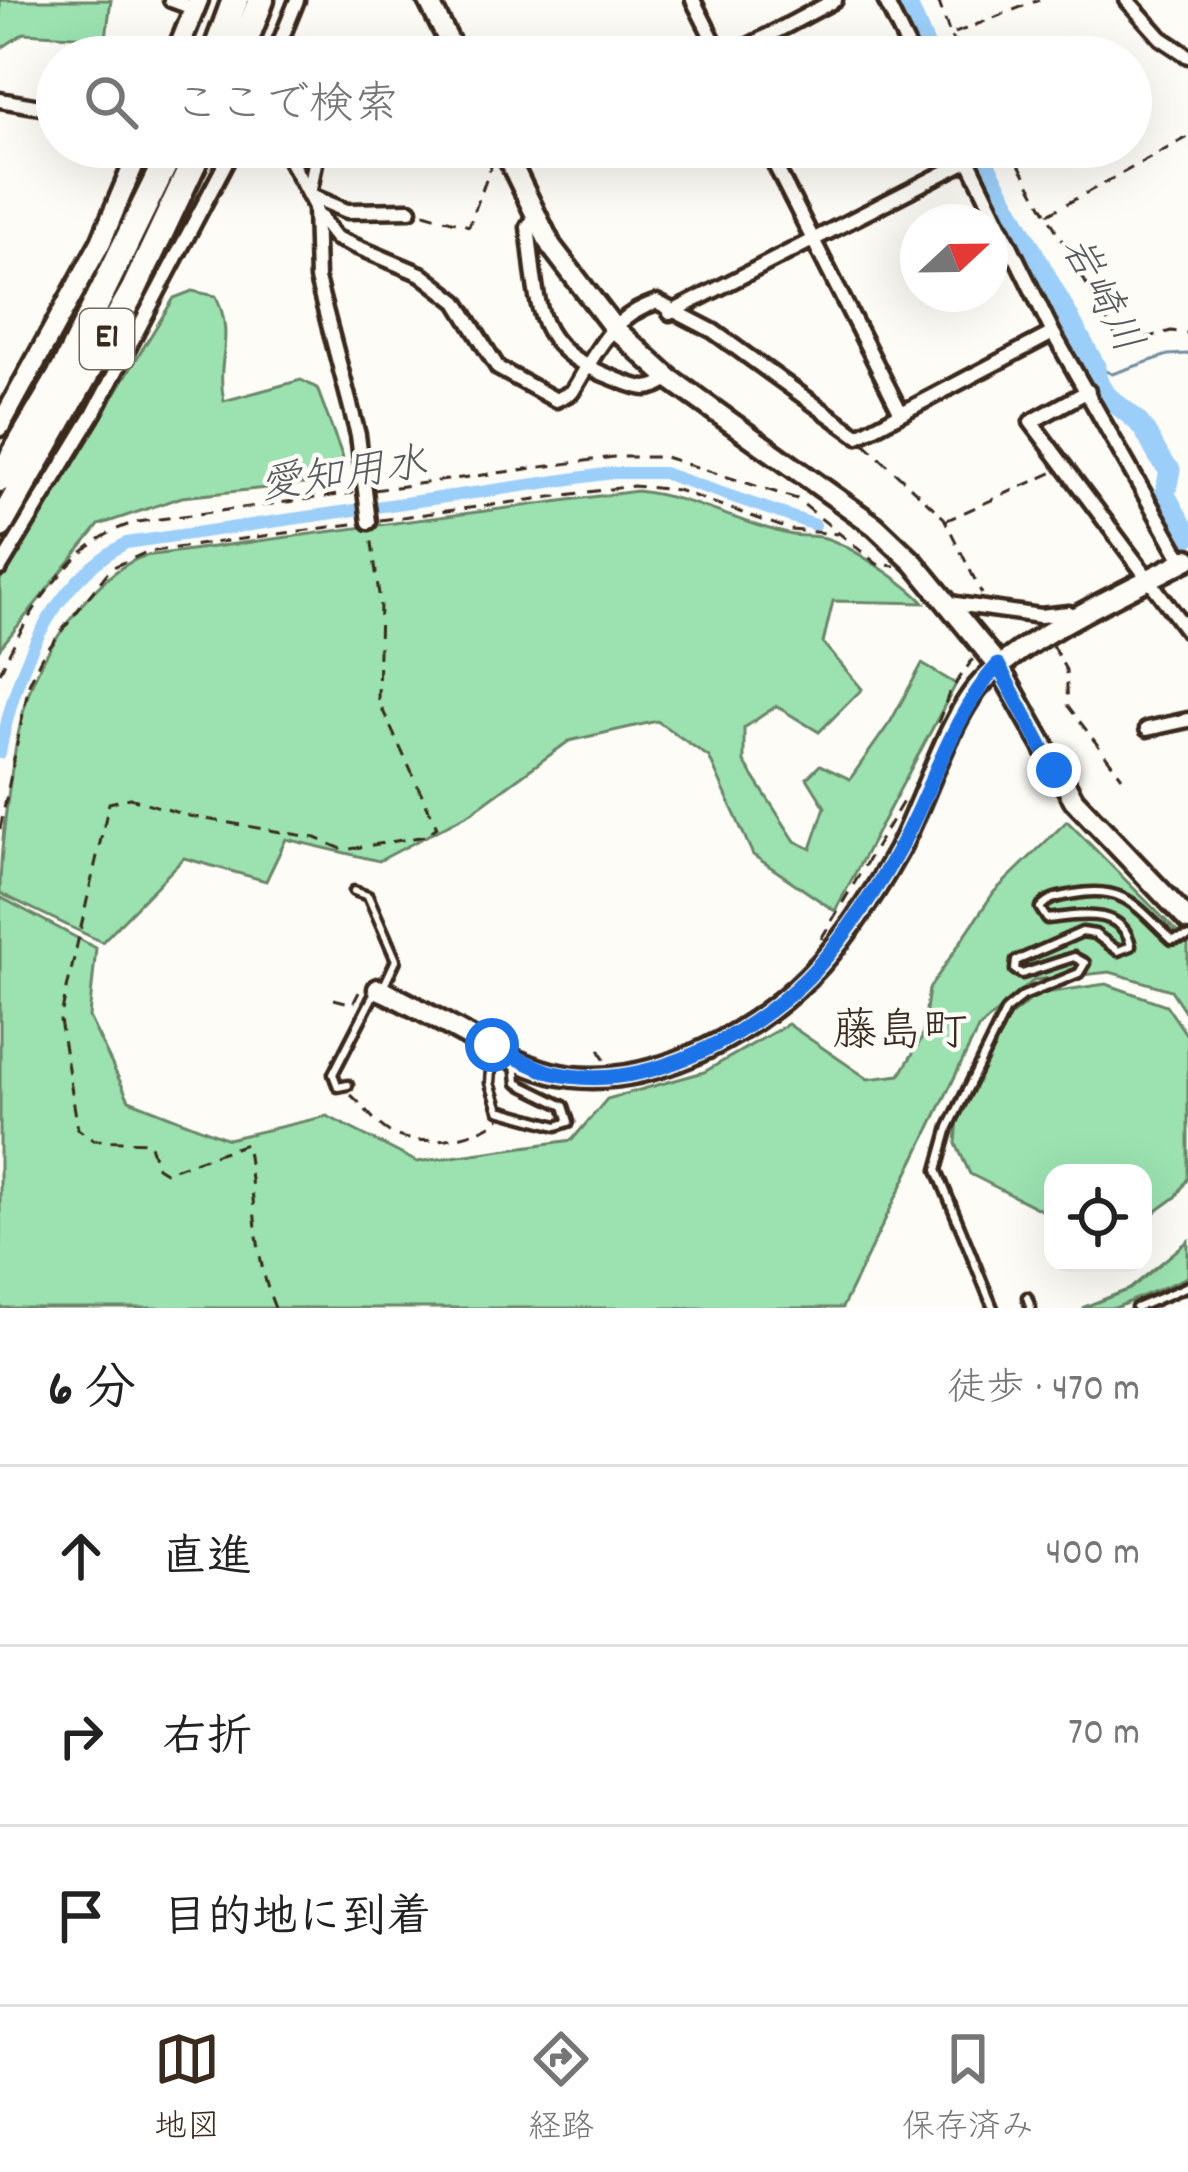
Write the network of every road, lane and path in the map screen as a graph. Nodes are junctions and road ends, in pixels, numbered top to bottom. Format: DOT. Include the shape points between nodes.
graph roads {
  1 [pos="171,0"];
  2 [pos="235,0"];
  3 [pos="261,0"];
  4 [pos="297,0"];
  5 [pos="428,0"];
  6 [pos="693,0"];
  7 [pos="835,0"];
  8 [pos="885,0"];
  9 [pos="938,0"];
  10 [pos="1039,0"];
  11 [pos="1126,0"];
  12 [pos="196,4"];
  13 [pos="950,35"];
  14 [pos="184,36"];
  15 [pos="222,36"];
  16 [pos="247,36"];
  17 [pos="285,36"];
  18 [pos="447,36"];
  19 [pos="713,36"];
  20 [pos="766,36"];
  21 [pos="903,36"];
  22 [pos="1188,56"];
  23 [pos="0,100"];
  24 [pos="36,106"];
  25 [pos="1188,137"];
  26 [pos="1152,157"];
  27 [pos="132,168"];
  28 [pos="163,168"];
  29 [pos="191,168"];
  30 [pos="223,168"];
  31 [pos="294,168"];
  32 [pos="314,168"];
  33 [pos="489,168"];
  34 [pos="514,168"];
  35 [pos="776,168"];
  36 [pos="939,168"];
  37 [pos="973,168"];
  38 [pos="1021,168"];
  39 [pos="1132,168"];
  40 [pos="309,195"];
  41 [pos="410,209"];
  42 [pos="316,212"];
  43 [pos="536,216"];
  44 [pos="1045,216"];
  45 [pos="812,240"];
  46 [pos="670,313"];
  47 [pos="614,328"];
  48 [pos="1053,333"];
  49 [pos="1188,333"];
  50 [pos="582,366"];
  51 [pos="669,378"];
  52 [pos="1088,392"];
  53 [pos="900,411"];
  54 [pos="0,426"];
  55 [pos="858,436"];
  56 [pos="1063,468"];
  57 [pos="0,479"];
  58 [pos="365,492"];
  59 [pos="946,521"];
  60 [pos="369,522"];
  61 [pos="0,524"];
  62 [pos="838,534"];
  63 [pos="1185,560"];
  64 [pos="0,568"];
  65 [pos="906,574"];
  66 [pos="1148,581"];
  67 [pos="949,603"];
  68 [pos="987,606"];
  69 [pos="1075,622"];
  70 [pos="1188,632"];
  71 [pos="1048,637"];
  72 [pos="969,647"];
  73 [pos="998,665"];
  74 [pos="0,673"];
  75 [pos="1188,720"];
  76 [pos="935,729"];
  77 [pos="1147,729"];
  78 [pos="1122,777"];
  79 [pos="913,782"];
  80 [pos="0,829"];
  81 [pos="354,891"];
  82 [pos="1188,920"];
  83 [pos="1188,937"];
  84 [pos="819,941"];
  85 [pos="375,991"];
  86 [pos="334,999"];
  87 [pos="357,1012"];
  88 [pos="495,1046"];
  89 [pos="598,1049"];
  90 [pos="517,1058"];
  91 [pos="606,1062"];
  92 [pos="346,1089"];
  93 [pos="505,1112"];
  94 [pos="1188,1286"];
  95 [pos="1027,1297"];
  96 [pos="1162,1298"];
  97 [pos="275,1308"];
  98 [pos="993,1308"];
  99 [pos="1031,1308"];
  100 [pos="1136,1308"];
  101 [pos="1167,1308"];
  1 -- 12 [label="street"];
  2 -- 15 [label="highway"];
  3 -- 16 [label="highway"];
  4 -- 17 [label="street"];
  5 -- 18 [label="street"];
  6 -- 19 [label="street"];
  7 -- 20 [label="street"];
  8 -- 21 [label="street"];
  9 -- 13 [label="path"];
  10 -- 13 [label="path"];
  11 -- 22 [label="street"];
  12 -- 14 [label="street"];
  23 -- 24 [label="street"];
  25 -- 26 [label="path"];
  27 -- 54 [label="street" via="101,242"];
  28 -- 57 [label="highway, E1"];
  29 -- 61 [label="highway, E1" via="133,291"];
  30 -- 64 [label="street" via="94,412"];
  31 -- 40 [label="street"];
  32 -- 40 [label="street"];
  33 -- 41 [label="path" via="469,226"];
  34 -- 43 [label="street"];
  35 -- 45 [label="street"];
  36 -- 45 [label="street"];
  37 -- 48 [label="street"];
  38 -- 44 [label="path"];
  39 -- 44 [label="path"];
  40 -- 41 [label="street" via="347,211"];
  40 -- 42 [label="street"];
  42 -- 50 [label="street" via="336,238 421,274 457,302 484,354 520,383 556,400 572,392"];
  42 -- 58 [label="street" via="316,279"];
  43 -- 47 [label="street" via="574,283"];
  43 -- 50 [label="street" via="528,227 547,332"];
  44 -- 49 [label="path" via="1121,345"];
  45 -- 46 [label="street"];
  45 -- 53 [label="street"];
  46 -- 47 [label="street" via="657,302"];
  46 -- 55 [label="street" via="712,331"];
  47 -- 50 [label="street"];
  47 -- 51 [label="street"];
  48 -- 52 [label="street"];
  48 -- 53 [label="street"];
  50 -- 51 [label="street" via="648,390"];
  51 -- 67 [label="street" via="874,526"];
  52 -- 56 [label="street" via="1031,422"];
  52 -- 63 [label="street"];
  53 -- 55 [label="street"];
  55 -- 59 [label="path"];
  56 -- 59 [label="path"];
  56 -- 66 [label="street"];
  58 -- 60 [label="street"];
  58 -- 62 [label="path" via="665,457 797,499"];
  58 -- 74 [label="path" via="106,533 69,568"];
  59 -- 68 [label="path"];
  60 -- 62 [label="path" via="632,486 677,490 791,530"];
  60 -- 80 [label="path" via="147,552 111,568 29,684"];
  60 -- 97 [label="path" via="380,602 378,700 437,826 425,836 344,850 130,798 109,803 60,1020 78,1129 93,1140 148,1142 165,1172 246,1144 258,1267"];
  62 -- 65 [label="path" via="877,564"];
  63 -- 66 [label="street"];
  66 -- 69 [label="street"];
  66 -- 70 [label="street"];
  67 -- 68 [label="street"];
  67 -- 73 [label="street"];
  68 -- 69 [label="street" via="1069,613"];
  69 -- 71 [label="street"];
  71 -- 73 [label="street"];
  71 -- 78 [label="path" via="1066,670 1068,706"];
  72 -- 76 [label="path" via="971,666"];
  73 -- 82 [label="street" via="1074,800"];
  73 -- 90 [label="street" via="973,692 893,859 807,978 720,1040 650,1069 572,1075"];
  75 -- 77 [label="street"];
  79 -- 84 [label="path"];
  81 -- 85 [label="lane" via="368,896 396,960"];
  83 -- 98 [label="lane" via="1172,940 1107,889 1040,908 1047,919 1096,913 1129,935 1131,946 1118,951 1082,932 1016,961 1022,974 1074,957 1085,963 1006,1010 949,1127 937,1171"];
  85 -- 86 [label="path" via="359,992 353,1004"];
  85 -- 87 [label="path"];
  85 -- 88 [label="street"];
  85 -- 92 [label="lane" via="333,1074"];
  88 -- 90 [label="street"];
  88 -- 93 [label="lane" via="490,1083"];
  89 -- 91 [label="path"];
  90 -- 93 [label="lane" via="518,1083 564,1106 569,1122"];
  92 -- 93 [label="path" via="396,1136 477,1133"];
  94 -- 96 [label="lane"];
  95 -- 99 [label="lane"];
  96 -- 100 [label="lane"];
  96 -- 101 [label="lane"];
}
